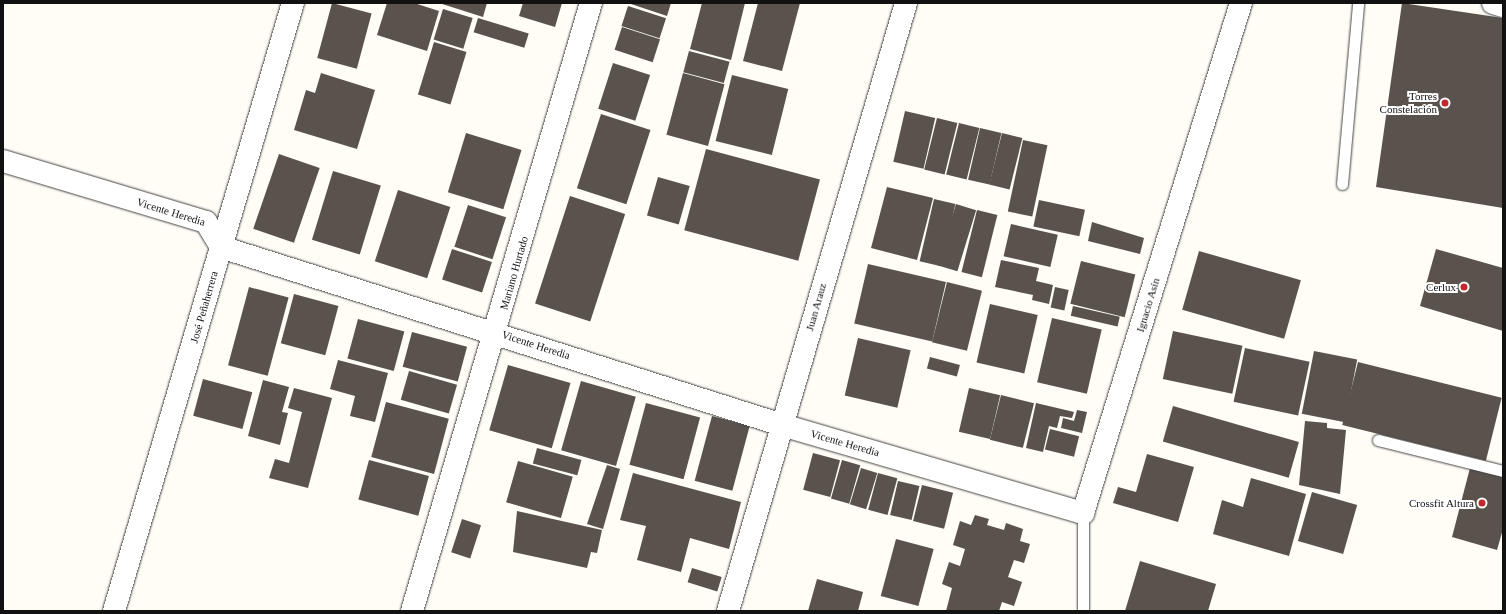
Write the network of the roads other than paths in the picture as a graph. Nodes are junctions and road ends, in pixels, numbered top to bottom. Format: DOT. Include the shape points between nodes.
graph roads {
  1 [pos="293,3"];
  2 [pos="591,3"];
  3 [pos="906,3"];
  4 [pos="1241,3"];
  5 [pos="1358,3"];
  6 [pos="1493,3"];
  7 [pos="1503,6"];
  8 [pos="3,161"];
  9 [pos="1342,184"];
  10 [pos="221,247"];
  11 [pos="497,333"];
  12 [pos="782,425"];
  13 [pos="1378,440"];
  14 [pos="1503,471"];
  15 [pos="1083,513"];
  16 [pos="114,611"];
  17 [pos="412,611"];
  18 [pos="728,611"];
  19 [pos="1083,611"];
  1 -- 10 [label="street, José Peñaherrera"];
  2 -- 11 [label="street, Mariano Hurtado"];
  3 -- 12 [label="street, Juan Arauz"];
  4 -- 15 [label="street, Ignacio Asín"];
  5 -- 9 [label="lane"];
  6 -- 7 [label="street"];
  8 -- 10 [label="street, Vicente Heredia" via="206,222"];
  10 -- 11 [label="street, Vicente Heredia"];
  10 -- 16 [label="street, José Peñaherrera"];
  11 -- 12 [label="street, Vicente Heredia"];
  11 -- 17 [label="street, Mariano Hurtado"];
  12 -- 15 [label="street, Vicente Heredia"];
  12 -- 18 [label="street, Juan Arauz"];
  13 -- 14 [label="lane"];
  15 -- 19 [label="lane, Ignacio Asín"];
}
